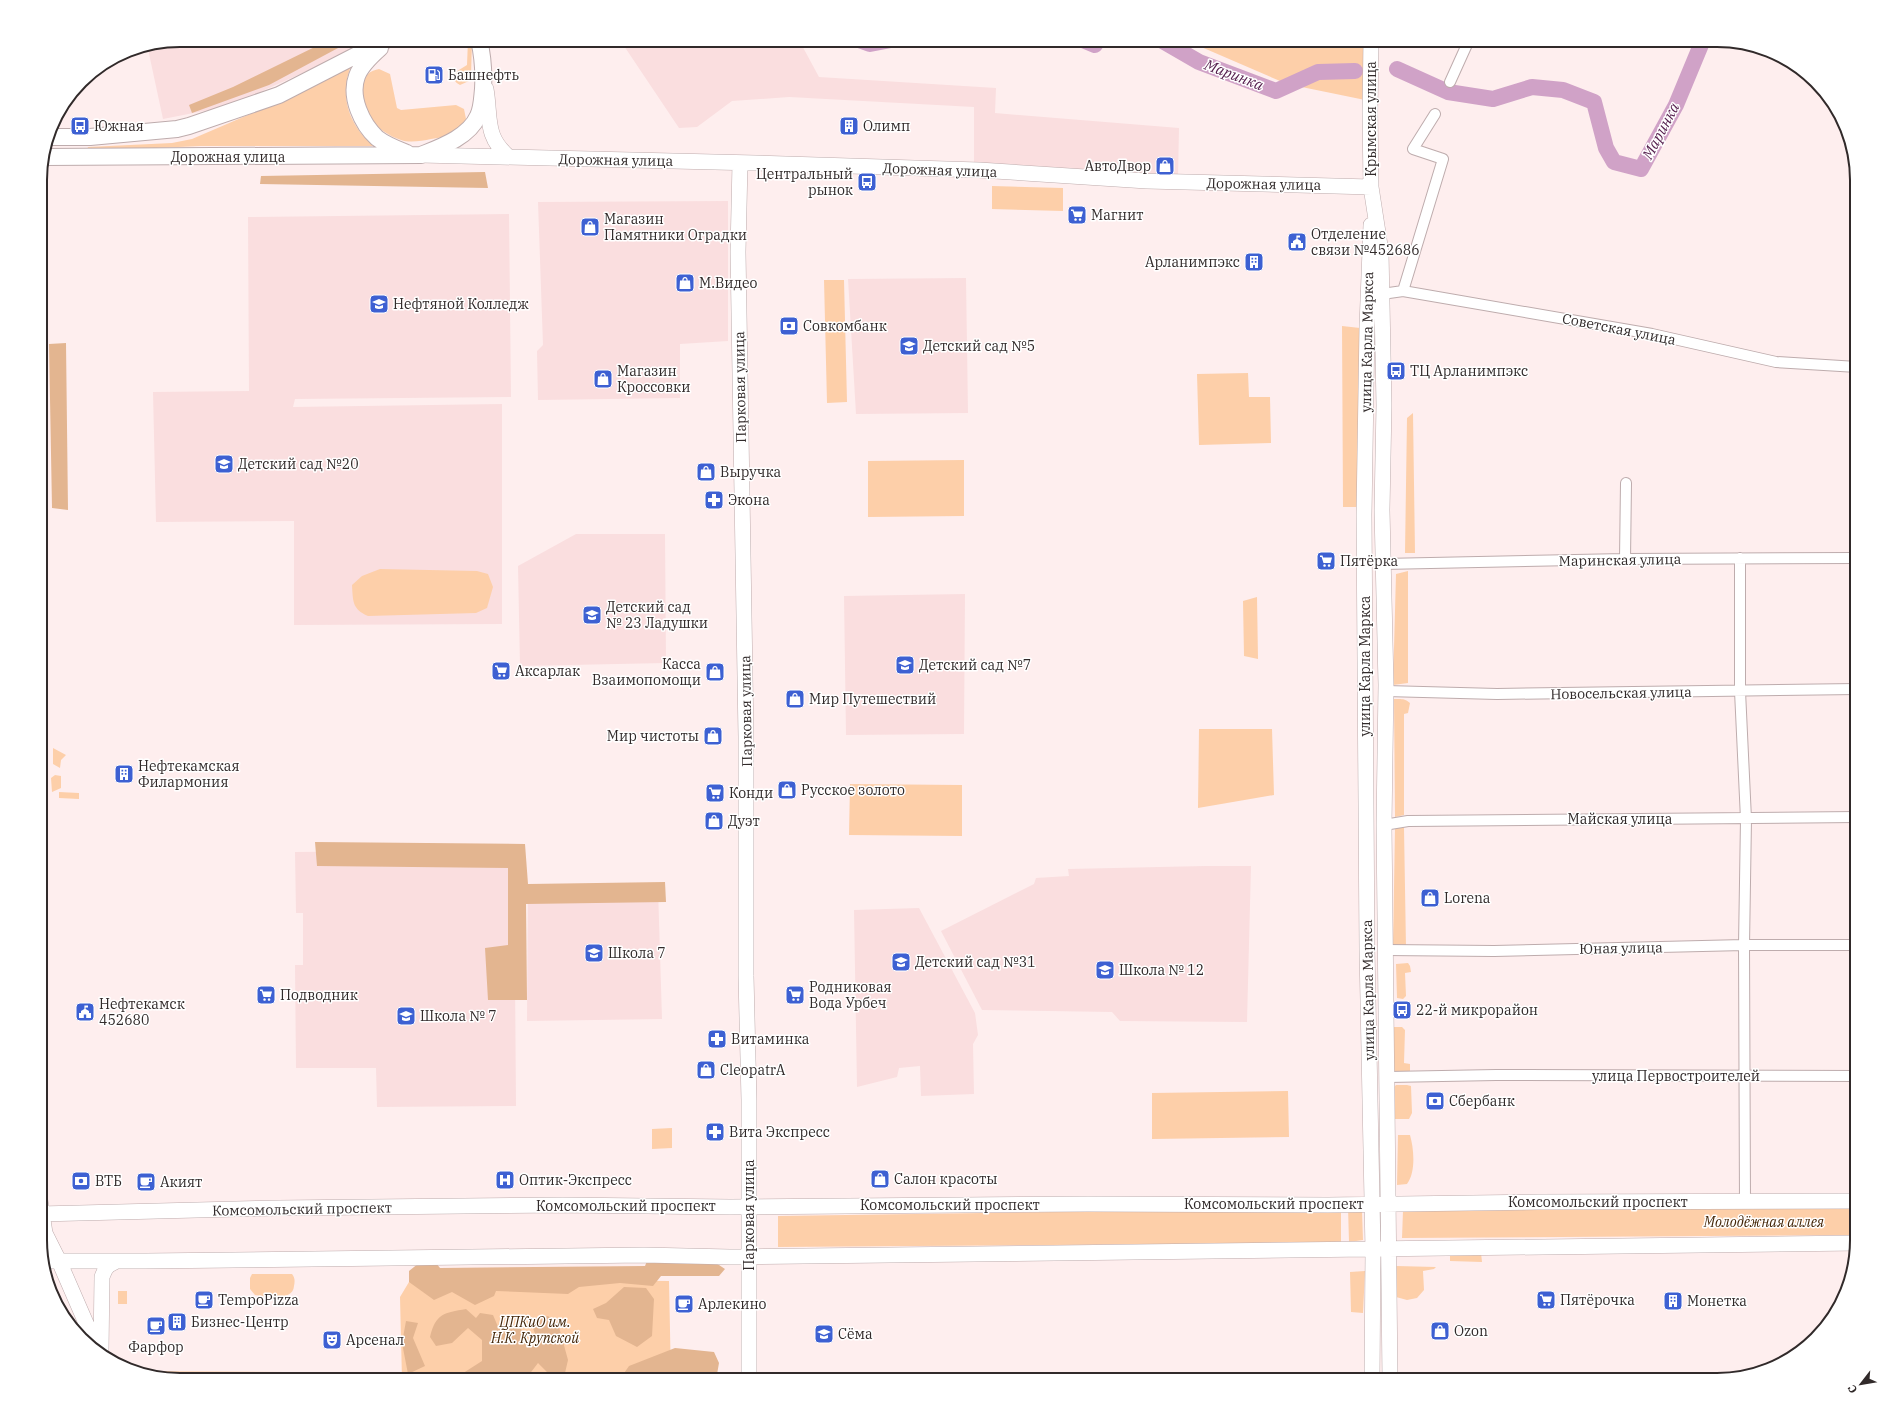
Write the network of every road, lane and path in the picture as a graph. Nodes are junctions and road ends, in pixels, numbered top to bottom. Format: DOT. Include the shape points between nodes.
graph roads {
  1 [pos="374,47"];
  2 [pos="379,47"];
  3 [pos="481,47"];
  4 [pos="483,47"];
  5 [pos="1371,47"];
  6 [pos="1466,47"];
  7 [pos="483,56"];
  8 [pos="484,73"];
  9 [pos="1450,82"];
  10 [pos="1435,114"];
  11 [pos="54,137"];
  12 [pos="90,137"];
  13 [pos="417,155"];
  14 [pos="49,157"];
  15 [pos="86,157"];
  16 [pos="509,157"];
  17 [pos="740,163"];
  18 [pos="1372,192"];
  19 [pos="1403,291"];
  20 [pos="1382,294"];
  21 [pos="1850,367"];
  22 [pos="1626,483"];
  23 [pos="1740,558"];
  24 [pos="1850,558"];
  25 [pos="1625,559"];
  26 [pos="1383,564"];
  27 [pos="1365,621"];
  28 [pos="1385,621"];
  29 [pos="1850,689"];
  30 [pos="1386,691"];
  31 [pos="1740,691"];
  32 [pos="1850,817"];
  33 [pos="1746,819"];
  34 [pos="1384,825"];
  35 [pos="1744,945"];
  36 [pos="1850,945"];
  37 [pos="1386,950"];
  38 [pos="1850,1076"];
  39 [pos="1388,1077"];
  40 [pos="1744,1077"];
  41 [pos="1850,1201"];
  42 [pos="1745,1202"];
  43 [pos="1388,1204"];
  44 [pos="1372,1205"];
  45 [pos="749,1207"];
  46 [pos="47,1210"];
  47 [pos="47,1237"];
  48 [pos="1850,1243"];
  49 [pos="1390,1249"];
  50 [pos="1373,1250"];
  51 [pos="748,1257"];
  52 [pos="60,1260"];
  53 [pos="49,1261"];
  54 [pos="115,1262"];
  55 [pos="95,1342"];
  56 [pos="100,1347"];
  57 [pos="749,1373"];
  58 [pos="1372,1373"];
  59 [pos="1390,1373"];
  1 -- 12 [label="main road, Дорожная улица" via="279,96 189,126"];
  2 -- 13 [label="main road" via="360,70 354,84 354,94 362,117 377,137 386,144"];
  3 -- 7 [label="main road"];
  4 -- 7 [label="main road"];
  5 -- 18 [label="main road, Крымская улица"];
  6 -- 9 [label="street"];
  7 -- 8 [label="main road"];
  8 -- 13 [label="main road" via="481,105 478,117 471,126 454,140"];
  8 -- 16 [label="main road" via="491,134 499,149"];
  10 -- 19 [label="street" via="1414,149 1443,159"];
  11 -- 12 [label="main road, Дорожная улица"];
  12 -- 15 [label="main road" via="79,146"];
  13 -- 15 [label="main road, Дорожная улица"];
  13 -- 16 [label="main road, Дорожная улица"];
  14 -- 15 [label="main road, Дорожная улица"];
  16 -- 17 [label="main road, Дорожная улица"];
  17 -- 18 [label="main road, Дорожная улица" via="979,170"];
  17 -- 45 [label="main road, Парковая улица" via="738,252 746,744"];
  18 -- 20 [label="main road, улица Карла Маркса" via="1381,252"];
  18 -- 27 [label="main road, улица Карла Маркса" via="1366,326"];
  19 -- 20 [label="street, Советская улица"];
  19 -- 21 [label="street, Советская улица" via="1652,334 1776,362"];
  20 -- 26 [label="main road, улица Карла Маркса"];
  22 -- 25 [label="street"];
  23 -- 24 [label="street, Маринская улица"];
  23 -- 25 [label="street, Маринская улица"];
  23 -- 31 [label="street"];
  25 -- 26 [label="street, Маринская улица"];
  26 -- 28 [label="main road, улица Карла Маркса"];
  27 -- 28 [label="main road"];
  27 -- 44 [label="main road, улица Карла Маркса"];
  28 -- 30 [label="main road, улица Карла Маркса"];
  29 -- 31 [label="street, Новосельская улица"];
  30 -- 31 [label="street, Новосельская улица" via="1497,694"];
  30 -- 34 [label="main road, улица Карла Маркса"];
  31 -- 33 [label="street"];
  32 -- 33 [label="street, Майская улица"];
  33 -- 34 [label="street, Майская улица" via="1408,821"];
  33 -- 35 [label="street"];
  34 -- 37 [label="main road, улица Карла Маркса"];
  35 -- 36 [label="street, Юная улица"];
  35 -- 37 [label="street, Юная улица" via="1494,951"];
  35 -- 40 [label="street"];
  37 -- 39 [label="main road, улица Карла Маркса"];
  38 -- 40 [label="street, улица Первостроителей"];
  39 -- 40 [label="street, улица Первостроителей"];
  39 -- 43 [label="main road, улица Карла Маркса"];
  40 -- 42 [label="street"];
  41 -- 42 [label="main road, Комсомольский проспект"];
  42 -- 43 [label="main road, Комсомольский проспект"];
  43 -- 44 [label="main road, Комсомольский проспект"];
  43 -- 49 [label="main road, улица Карла Маркса"];
  44 -- 45 [label="main road, Комсомольский проспект"];
  44 -- 50 [label="main road, улица Карла Маркса"];
  45 -- 46 [label="main road, Комсомольский проспект" via="563,1205"];
  45 -- 51 [label="main road, Парковая улица"];
  47 -- 52 [label="main road"];
  48 -- 49 [label="main road"];
  49 -- 50 [label="main road"];
  49 -- 59 [label="main road, улица Карла Маркса"];
  50 -- 51 [label="main road"];
  50 -- 58 [label="main road, улица Карла Маркса"];
  51 -- 54 [label="main road" via="628,1255"];
  51 -- 57 [label="main road, Парковая улица"];
  52 -- 53 [label="main road"];
  52 -- 54 [label="main road"];
  52 -- 55 [label="main road"];
  54 -- 56 [label="main road" via="110,1264 102,1277"];
}
